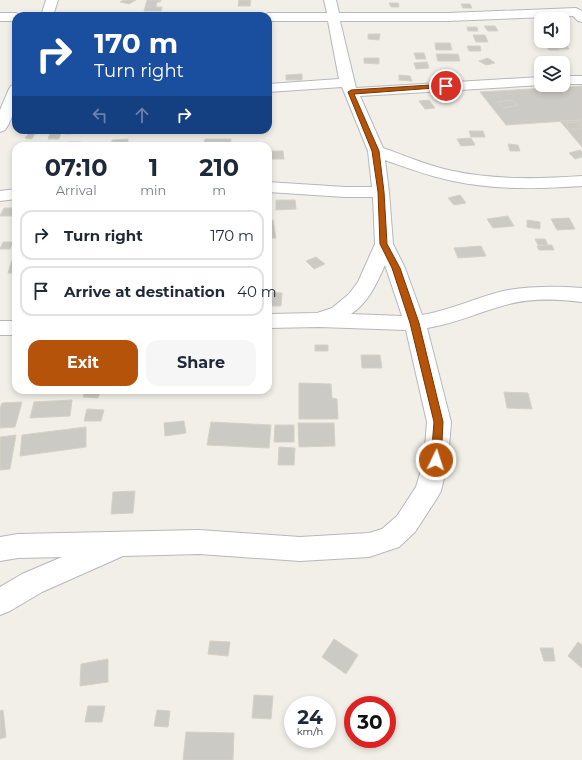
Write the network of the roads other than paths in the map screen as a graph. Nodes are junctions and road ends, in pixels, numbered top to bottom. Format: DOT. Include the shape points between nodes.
graph roads {
  1 [pos="52,0"];
  2 [pos="570,0"];
  3 [pos="331,8"];
  4 [pos="48,12"];
  5 [pos="580,14"];
  6 [pos="272,16"];
  7 [pos="0,17"];
  8 [pos="12,17"];
  9 [pos="570,80"];
  10 [pos="582,80"];
  11 [pos="534,81"];
  12 [pos="272,88"];
  13 [pos="349,88"];
  14 [pos="11,94"];
  15 [pos="0,127"];
  16 [pos="376,151"];
  17 [pos="582,181"];
  18 [pos="272,188"];
  19 [pos="381,192"];
  20 [pos="12,194"];
  21 [pos="0,196"];
  22 [pos="384,244"];
  23 [pos="582,295"];
  24 [pos="319,320"];
  25 [pos="272,321"];
  26 [pos="415,323"];
  27 [pos="0,328"];
  28 [pos="12,328"];
  29 [pos="124,544"];
  30 [pos="0,549"];
  31 [pos="0,602"];
  1 -- 4 [label="street"];
  2 -- 5 [label="street"];
  3 -- 5 [label="street" via="448,17"];
  3 -- 6 [label="street"];
  3 -- 13 [label="street"];
  7 -- 8 [label="street"];
  9 -- 10 [label="street"];
  11 -- 13 [label="street" via="420,88"];
  12 -- 13 [label="street"];
  13 -- 16 [label="street"];
  14 -- 15 [label="street"];
  16 -- 17 [label="street" via="437,172 477,179 544,183"];
  16 -- 19 [label="street"];
  18 -- 19 [label="street"];
  19 -- 22 [label="street"];
  20 -- 21 [label="street"];
  22 -- 24 [label="street" via="372,273 355,300 342,311"];
  22 -- 26 [label="street" via="396,268"];
  23 -- 26 [label="street" via="551,292 508,297 440,319"];
  24 -- 25 [label="street"];
  24 -- 26 [label="street"];
  26 -- 29 [label="street" via="439,422 436,460 428,491 406,524 390,539 369,545 300,549 199,542"];
  27 -- 28 [label="street"];
  29 -- 30 [label="street" via="18,546"];
  29 -- 31 [label="street" via="32,583"];
}
